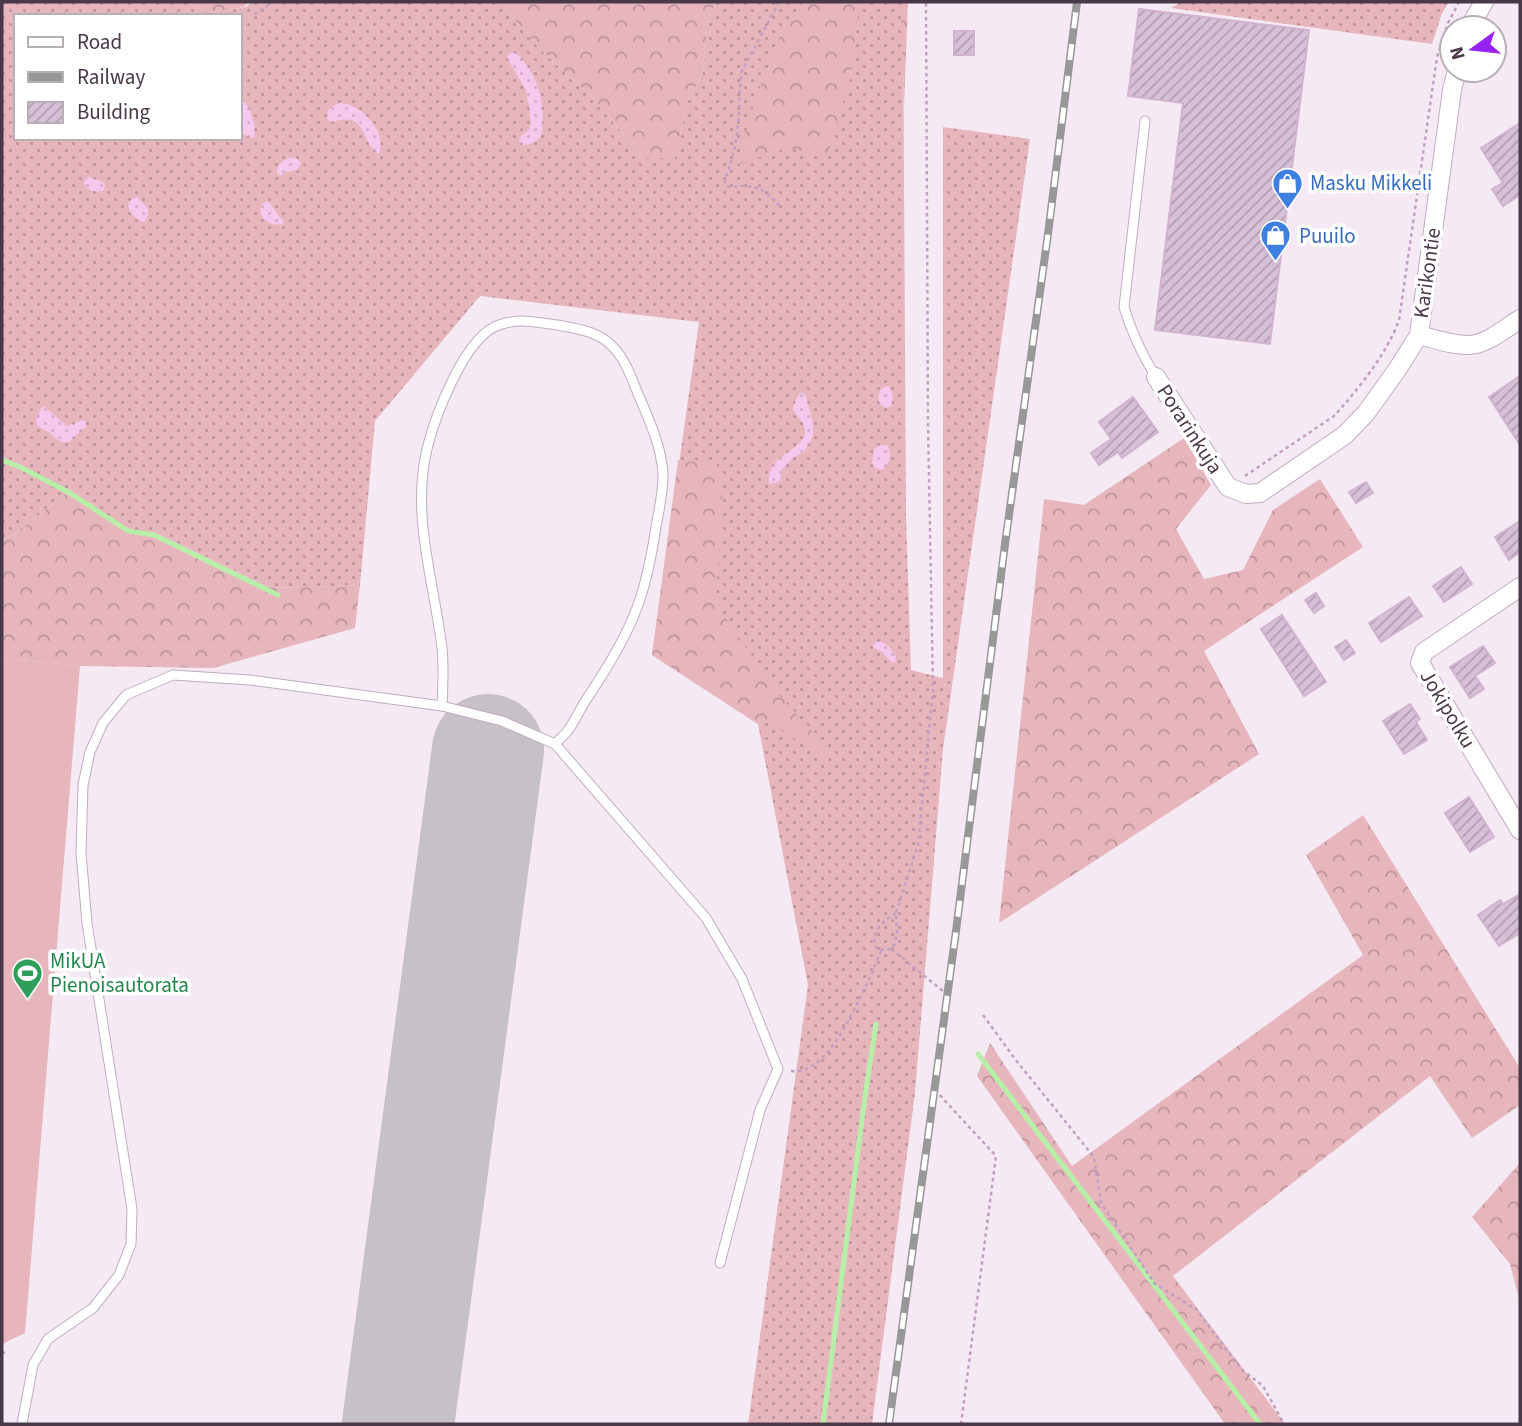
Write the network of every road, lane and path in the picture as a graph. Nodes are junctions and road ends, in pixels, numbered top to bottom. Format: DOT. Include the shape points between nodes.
graph roads {
  1 [pos="271,2"];
  2 [pos="779,2"];
  3 [pos="926,2"];
  4 [pos="1459,2"];
  5 [pos="254,14"];
  6 [pos="1454,84"];
  7 [pos="1145,121"];
  8 [pos="781,208"];
  9 [pos="1520,319"];
  10 [pos="1419,335"];
  11 [pos="1156,377"];
  12 [pos="1228,487"];
  13 [pos="1260,493"];
  14 [pos="1520,587"];
  15 [pos="442,706"];
  16 [pos="555,744"];
  17 [pos="1520,830"];
  18 [pos="896,913"];
  19 [pos="891,949"];
  20 [pos="881,950"];
  21 [pos="948,995"];
  22 [pos="983,1015"];
  23 [pos="778,1069"];
  24 [pos="934,1090"];
  25 [pos="720,1263"];
  26 [pos="22,1424"];
  27 [pos="961,1424"];
  28 [pos="1284,1424"];
  1 -- 5 [label="path"];
  2 -- 8 [label="path" via="743,71 738,127 725,184 759,187"];
  3 -- 18 [label="path" via="933,690 918,845"];
  4 -- 12 [label="path" via="1437,57 1396,331 1334,416"];
  6 -- 10 [label="street, Karikontie"];
  7 -- 11 [label="lane" via="1124,307 1137,344"];
  9 -- 10 [label="street" via="1472,345"];
  10 -- 13 [label="street, Karikontie" via="1366,413 1345,435"];
  11 -- 12 [label="street, Porarinkuja"];
  12 -- 13 [label="street, Porarinkuja" via="1246,494"];
  14 -- 17 [label="street, Jokipolku" via="1424,652 1420,663"];
  15 -- 16 [label="lane" via="502,721"];
  15 -- 16 [label="lane" via="442,648 421,517 426,452 437,413 474,344 497,325 531,321 587,331 615,348 625,364 661,460 661,501 639,603 626,633 569,730"];
  15 -- 26 [label="lane" via="250,680 173,675 126,695 103,723 83,785 80,853 90,948 132,1209 131,1244 119,1275 93,1308 48,1339 33,1365"];
  16 -- 23 [label="lane" via="706,918 742,979"];
  18 -- 19 [label="path" via="897,933"];
  18 -- 20 [label="path" via="874,936"];
  19 -- 20 [label="path"];
  19 -- 21 [label="path"];
  20 -- 23 [label="path" via="845,1028 825,1054 813,1066 796,1072"];
  22 -- 28 [label="path" via="1094,1157 1101,1203 1155,1284 1196,1309 1241,1369 1263,1386"];
  23 -- 25 [label="lane" via="760,1110"];
  24 -- 27 [label="path" via="996,1156"];
}
